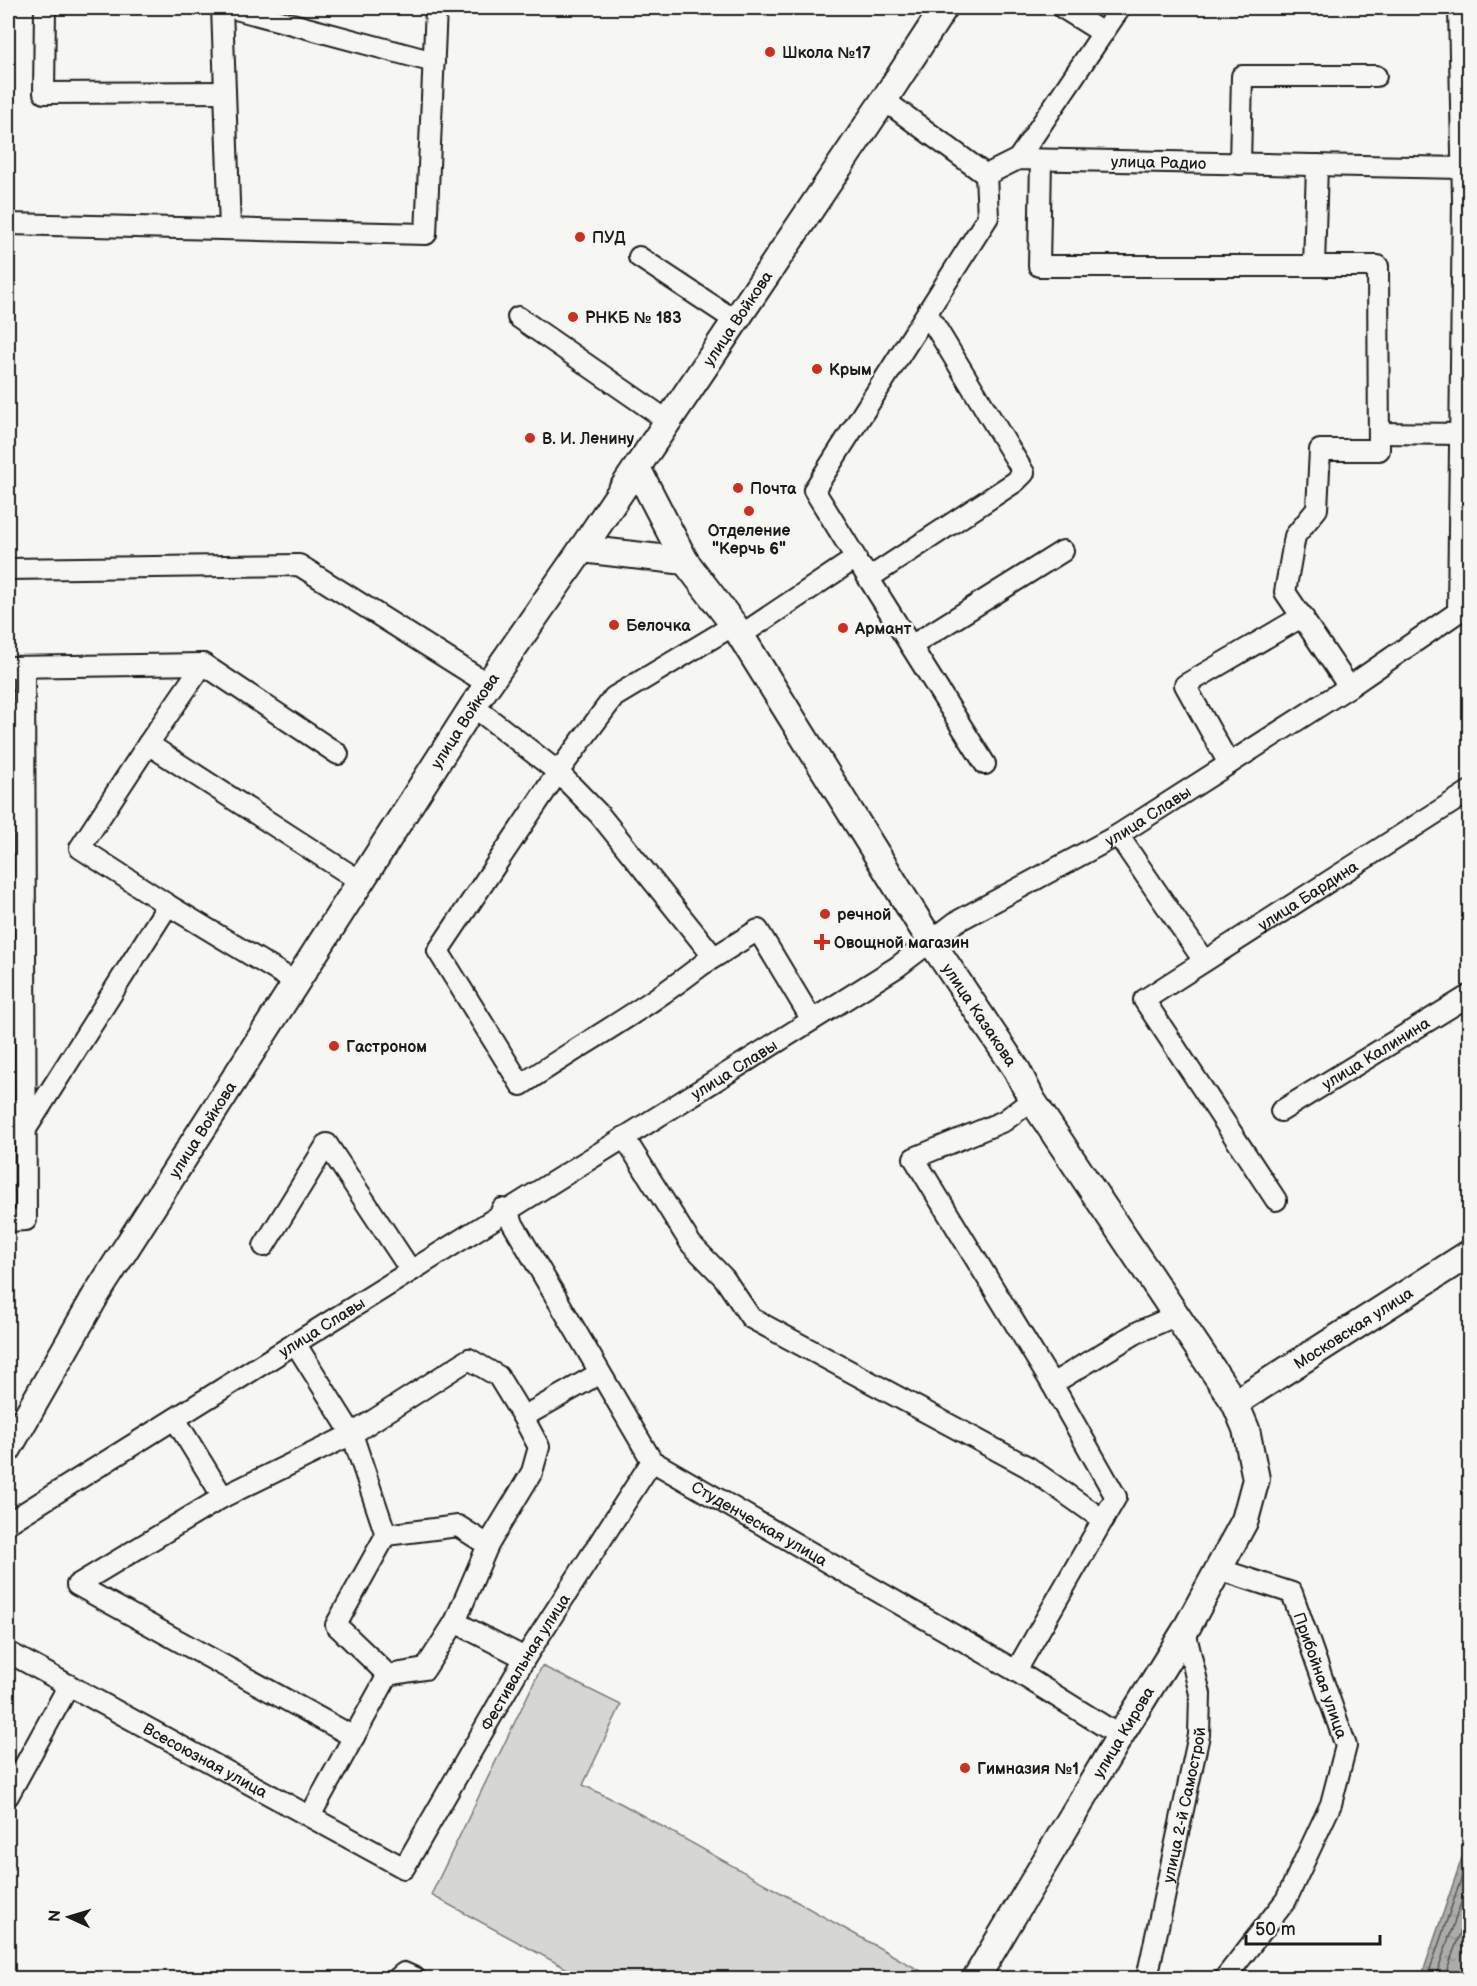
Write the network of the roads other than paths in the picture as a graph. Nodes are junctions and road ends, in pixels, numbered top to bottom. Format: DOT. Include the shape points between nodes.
graph roads {
  1 [pos="45,8"];
  2 [pos="222,8"];
  3 [pos="232,8"];
  4 [pos="436,8"];
  5 [pos="944,8"];
  6 [pos="1063,8"];
  7 [pos="1120,8"];
  8 [pos="1459,8"];
  9 [pos="1103,33"];
  10 [pos="434,62"];
  11 [pos="1376,76"];
  12 [pos="225,92"];
  13 [pos="884,100"];
  14 [pos="1018,159"];
  15 [pos="1041,160"];
  16 [pos="1240,164"];
  17 [pos="1317,165"];
  18 [pos="1461,168"];
  19 [pos="986,175"];
  20 [pos="1466,200"];
  21 [pos="8,224"];
  22 [pos="230,229"];
  23 [pos="639,257"];
  24 [pos="1314,266"];
  25 [pos="927,313"];
  26 [pos="518,317"];
  27 [pos="736,321"];
  28 [pos="668,421"];
  29 [pos="1379,433"];
  30 [pos="1460,434"];
  31 [pos="637,468"];
  32 [pos="582,549"];
  33 [pos="1063,550"];
  34 [pos="856,558"];
  35 [pos="685,561"];
  36 [pos="8,569"];
  37 [pos="869,578"];
  38 [pos="1303,616"];
  39 [pos="1464,616"];
  40 [pos="738,630"];
  41 [pos="911,646"];
  42 [pos="203,664"];
  43 [pos="16,667"];
  44 [pos="488,684"];
  45 [pos="1349,687"];
  46 [pos="473,706"];
  47 [pos="148,744"];
  48 [pos="338,754"];
  49 [pos="985,764"];
  50 [pos="1228,764"];
  51 [pos="558,772"];
  52 [pos="1470,790"];
  53 [pos="1118,835"];
  54 [pos="360,881"];
  55 [pos="168,905"];
  56 [pos="16,934"];
  57 [pos="930,940"];
  58 [pos="1204,961"];
  59 [pos="705,963"];
  60 [pos="297,983"];
  61 [pos="1470,995"];
  62 [pos="813,1020"];
  63 [pos="1032,1100"];
  64 [pos="1281,1111"];
  65 [pos="26,1129"];
  66 [pos="624,1137"];
  67 [pos="1276,1200"];
  68 [pos="504,1210"];
  69 [pos="8,1221"];
  70 [pos="264,1246"];
  71 [pos="1470,1253"];
  72 [pos="411,1271"];
  73 [pos="1175,1316"];
  74 [pos="295,1343"];
  75 [pos="600,1373"];
  76 [pos="1052,1384"];
  77 [pos="1234,1403"];
  78 [pos="523,1417"];
  79 [pos="175,1419"];
  80 [pos="352,1434"];
  81 [pos="8,1449"];
  82 [pos="652,1461"];
  83 [pos="1256,1479"];
  84 [pos="223,1497"];
  85 [pos="1103,1520"];
  86 [pos="8,1523"];
  87 [pos="386,1535"];
  88 [pos="488,1545"];
  89 [pos="1218,1569"];
  90 [pos="455,1622"];
  91 [pos="1185,1631"];
  92 [pos="8,1652"];
  93 [pos="525,1658"];
  94 [pos="1016,1671"];
  95 [pos="388,1675"];
  96 [pos="69,1685"];
  97 [pos="1120,1736"];
  98 [pos="354,1737"];
  99 [pos="8,1796"];
  100 [pos="310,1816"];
  101 [pos="405,1868"];
  102 [pos="398,1978"];
  103 [pos="415,1978"];
  104 [pos="976,1978"];
  105 [pos="1147,1978"];
  106 [pos="1225,1978"];
  1 -- 12 [label="street" via="44,93"];
  2 -- 12 [label="street"];
  3 -- 10 [label="street"];
  4 -- 10 [label="street"];
  5 -- 13 [label="main road, улица Войкова"];
  6 -- 9 [label="street"];
  7 -- 9 [label="street"];
  8 -- 18 [label="street"];
  9 -- 14 [label="street"];
  10 -- 22 [label="street" via="426,234"];
  11 -- 16 [label="street" via="1242,76"];
  12 -- 22 [label="street"];
  13 -- 19 [label="street"];
  13 -- 27 [label="main road, улица Войкова"];
  14 -- 15 [label="street, улица Радио"];
  14 -- 19 [label="street, улица Радио"];
  15 -- 16 [label="street, улица Радио"];
  15 -- 24 [label="street" via="1039,266"];
  16 -- 17 [label="street, улица Радио"];
  17 -- 18 [label="street, улица Радио"];
  17 -- 24 [label="street"];
  18 -- 20 [label="street"];
  19 -- 25 [label="street" via="988,217"];
  20 -- 30 [label="street"];
  21 -- 22 [label="street"];
  23 -- 27 [label="street"];
  24 -- 29 [label="street" via="1378,266"];
  25 -- 34 [label="street" via="814,490"];
  25 -- 37 [label="street" via="1024,473"];
  26 -- 28 [label="street"];
  27 -- 28 [label="main road, улица Войкова"];
  28 -- 31 [label="main road, улица Войкова"];
  29 -- 30 [label="street"];
  29 -- 38 [label="street" via="1379,450 1320,450 1317,509 1295,536 1285,592"];
  30 -- 39 [label="street"];
  31 -- 32 [label="main road, улица Войкова"];
  31 -- 35 [label="main road, улица Казакова"];
  32 -- 35 [label="main road"];
  32 -- 44 [label="main road, улица Войкова"];
  33 -- 41 [label="street"];
  34 -- 37 [label="street"];
  34 -- 40 [label="street"];
  35 -- 40 [label="main road, улица Казакова"];
  36 -- 44 [label="street" via="298,565"];
  37 -- 41 [label="street"];
  38 -- 45 [label="street"];
  38 -- 50 [label="street" via="1185,685"];
  39 -- 45 [label="street, улица Славы"];
  40 -- 51 [label="street" via="615,697"];
  40 -- 57 [label="main road, улица Казакова"];
  41 -- 49 [label="street"];
  42 -- 43 [label="street"];
  42 -- 47 [label="street"];
  42 -- 48 [label="street"];
  43 -- 56 [label="street"];
  44 -- 46 [label="main road, улица Войкова"];
  45 -- 50 [label="street, улица Славы"];
  46 -- 51 [label="street"];
  46 -- 54 [label="main road, улица Войкова"];
  47 -- 54 [label="street"];
  47 -- 55 [label="street" via="80,849"];
  50 -- 53 [label="street, улица Славы"];
  51 -- 59 [label="street" via="599,813 713,956"];
  51 -- 59 [label="street" via="438,951 521,1085 670,991"];
  52 -- 58 [label="street, улица Бардина"];
  53 -- 57 [label="street, улица Славы" via="956,921"];
  53 -- 58 [label="street"];
  54 -- 60 [label="main road, улица Войкова"];
  55 -- 60 [label="street"];
  55 -- 65 [label="street"];
  56 -- 65 [label="street"];
  57 -- 62 [label="street, улица Славы" via="897,967"];
  57 -- 63 [label="main road, улица Казакова" via="1017,1070"];
  58 -- 67 [label="street, улица Бардина" via="1144,1000"];
  59 -- 62 [label="street" via="758,930"];
  60 -- 81 [label="main road, улица Войкова" via="96,1295"];
  61 -- 64 [label="street, улица Калинина"];
  62 -- 66 [label="street, улица Славы"];
  63 -- 73 [label="main road, улица Казакова"];
  63 -- 76 [label="street" via="1004,1121 914,1158"];
  65 -- 69 [label="street" via="26,1220"];
  66 -- 68 [label="street, улица Славы"];
  66 -- 85 [label="street" via="691,1244 724,1278 751,1318 1028,1467"];
  68 -- 72 [label="street, улица Славы"];
  68 -- 75 [label="street, Студенческая улица"];
  70 -- 72 [label="street" via="327,1144"];
  71 -- 77 [label="main road, Московская улица"];
  72 -- 74 [label="street, улица Славы"];
  73 -- 76 [label="street" via="1138,1332"];
  73 -- 77 [label="main road, улица Казакова"];
  74 -- 79 [label="street, улица Славы"];
  74 -- 80 [label="street"];
  75 -- 78 [label="street"];
  75 -- 82 [label="street, Студенческая улица"];
  76 -- 85 [label="street" via="1116,1497"];
  77 -- 83 [label="main road, улица Казакова" via="1246,1429"];
  78 -- 80 [label="street" via="498,1376 469,1359"];
  78 -- 88 [label="street" via="539,1448 532,1472"];
  79 -- 84 [label="street"];
  79 -- 86 [label="street, улица Славы"];
  80 -- 84 [label="street"];
  80 -- 87 [label="street"];
  82 -- 93 [label="street, Фестивальная улица"];
  82 -- 94 [label="street, Студенческая улица"];
  83 -- 89 [label="main road, улица Кирова" via="1245,1520"];
  84 -- 98 [label="street" via="77,1585"];
  85 -- 94 [label="street"];
  87 -- 88 [label="street" via="458,1526"];
  87 -- 95 [label="street" via="336,1625"];
  88 -- 90 [label="street"];
  89 -- 91 [label="main road, улица Кирова"];
  89 -- 106 [label="street, Прибойная улица" via="1292,1593 1346,1746 1331,1804 1286,1900"];
  90 -- 93 [label="street"];
  90 -- 95 [label="street" via="425,1669"];
  91 -- 97 [label="main road, улица Кирова"];
  91 -- 105 [label="street, улица 2-й Самострой" via="1200,1694 1199,1735"];
  92 -- 96 [label="street, Всесоюзная улица"];
  93 -- 101 [label="street, Фестивальная улица"];
  94 -- 97 [label="street, Студенческая улица"];
  95 -- 98 [label="street"];
  96 -- 99 [label="street"];
  96 -- 100 [label="street, Всесоюзная улица"];
  97 -- 104 [label="main road, улица Кирова"];
  98 -- 100 [label="street"];
  100 -- 101 [label="street, Всесоюзная улица"];
  102 -- 103 [label="street" via="404,1972"];
}
